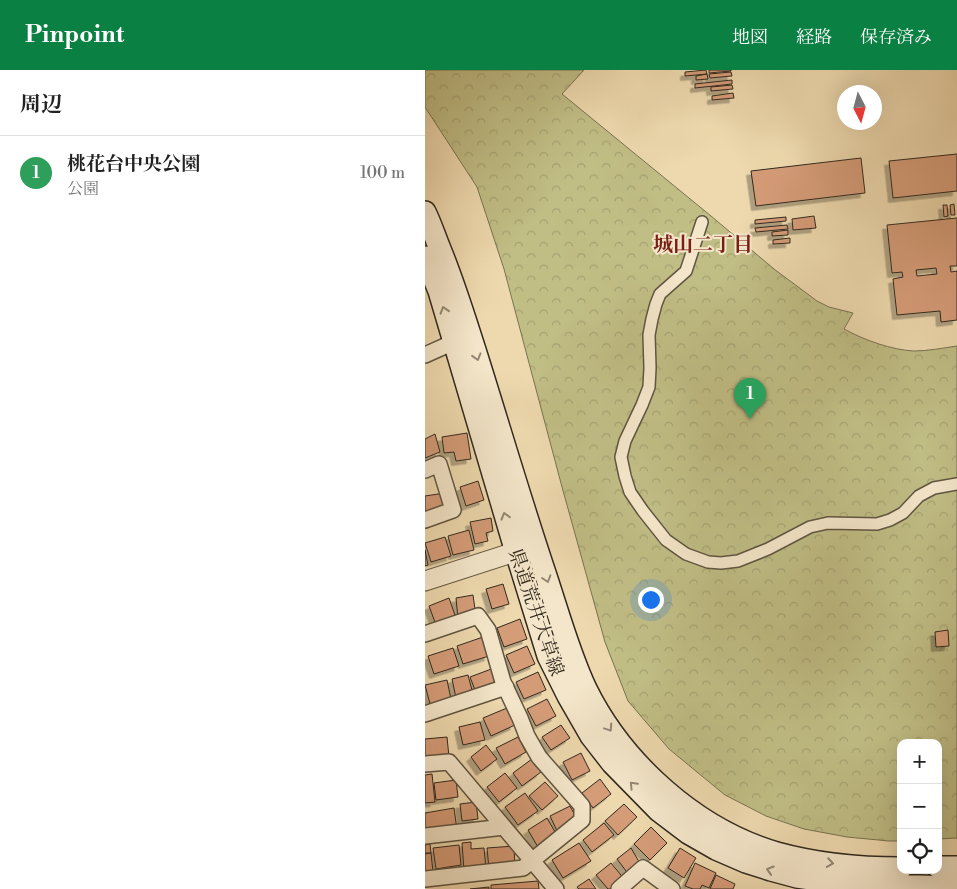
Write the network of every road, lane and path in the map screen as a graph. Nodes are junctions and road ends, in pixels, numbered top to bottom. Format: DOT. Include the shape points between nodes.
graph roads {
  1 [pos="425,212"];
  2 [pos="702,222"];
  3 [pos="425,258"];
  4 [pos="454,342"];
  5 [pos="425,355"];
  6 [pos="425,470"];
  7 [pos="957,484"];
  8 [pos="425,520"];
  9 [pos="526,549"];
  10 [pos="425,580"];
  11 [pos="425,634"];
  12 [pos="505,688"];
  13 [pos="425,714"];
  14 [pos="425,764"];
  15 [pos="504,827"];
  16 [pos="425,836"];
  17 [pos="532,861"];
  18 [pos="957,866"];
  19 [pos="942,867"];
  20 [pos="897,868"];
  21 [pos="425,879"];
  22 [pos="837,886"];
  23 [pos="957,887"];
  24 [pos="556,889"];
  25 [pos="619,889"];
  26 [pos="672,889"];
  1 -- 9 [label="main road, 県道荒井大草線, one-way" via="455,286"];
  2 -- 7 [label="street" via="686,271 660,294 656,304 649,335 649,387 621,457 630,492 666,540 686,554 708,562 738,561 810,527 828,523 877,524 890,520 903,513 919,496 934,488"];
  4 -- 3 [label="main road, 県道荒井大草線, one-way"];
  4 -- 5 [label="street"];
  9 -- 4 [label="main road, 県道荒井大草線, one-way"];
  6 -- 8 [label="street" via="439,464 453,510"];
  9 -- 10 [label="street"];
  9 -- 20 [label="main road, 県道荒井大草線, one-way" via="587,689 607,726 646,773 671,795 723,830 776,853 837,864"];
  22 -- 9 [label="main road, 県道荒井大草線, one-way" via="771,870 716,849 659,811 612,763 591,736 548,656"];
  11 -- 12 [label="street" via="478,616 488,630"];
  12 -- 13 [label="street"];
  12 -- 17 [label="street" via="539,757 582,806 582,820"];
  14 -- 15 [label="street" via="449,762"];
  15 -- 16 [label="street"];
  15 -- 17 [label="street"];
  17 -- 21 [label="street" via="519,869"];
  17 -- 24 [label="street"];
  18 -- 19 [label="main road"];
  22 -- 23 [label="main road, 県道荒井大草線"];
  25 -- 26 [label="street" via="643,868"];
}
